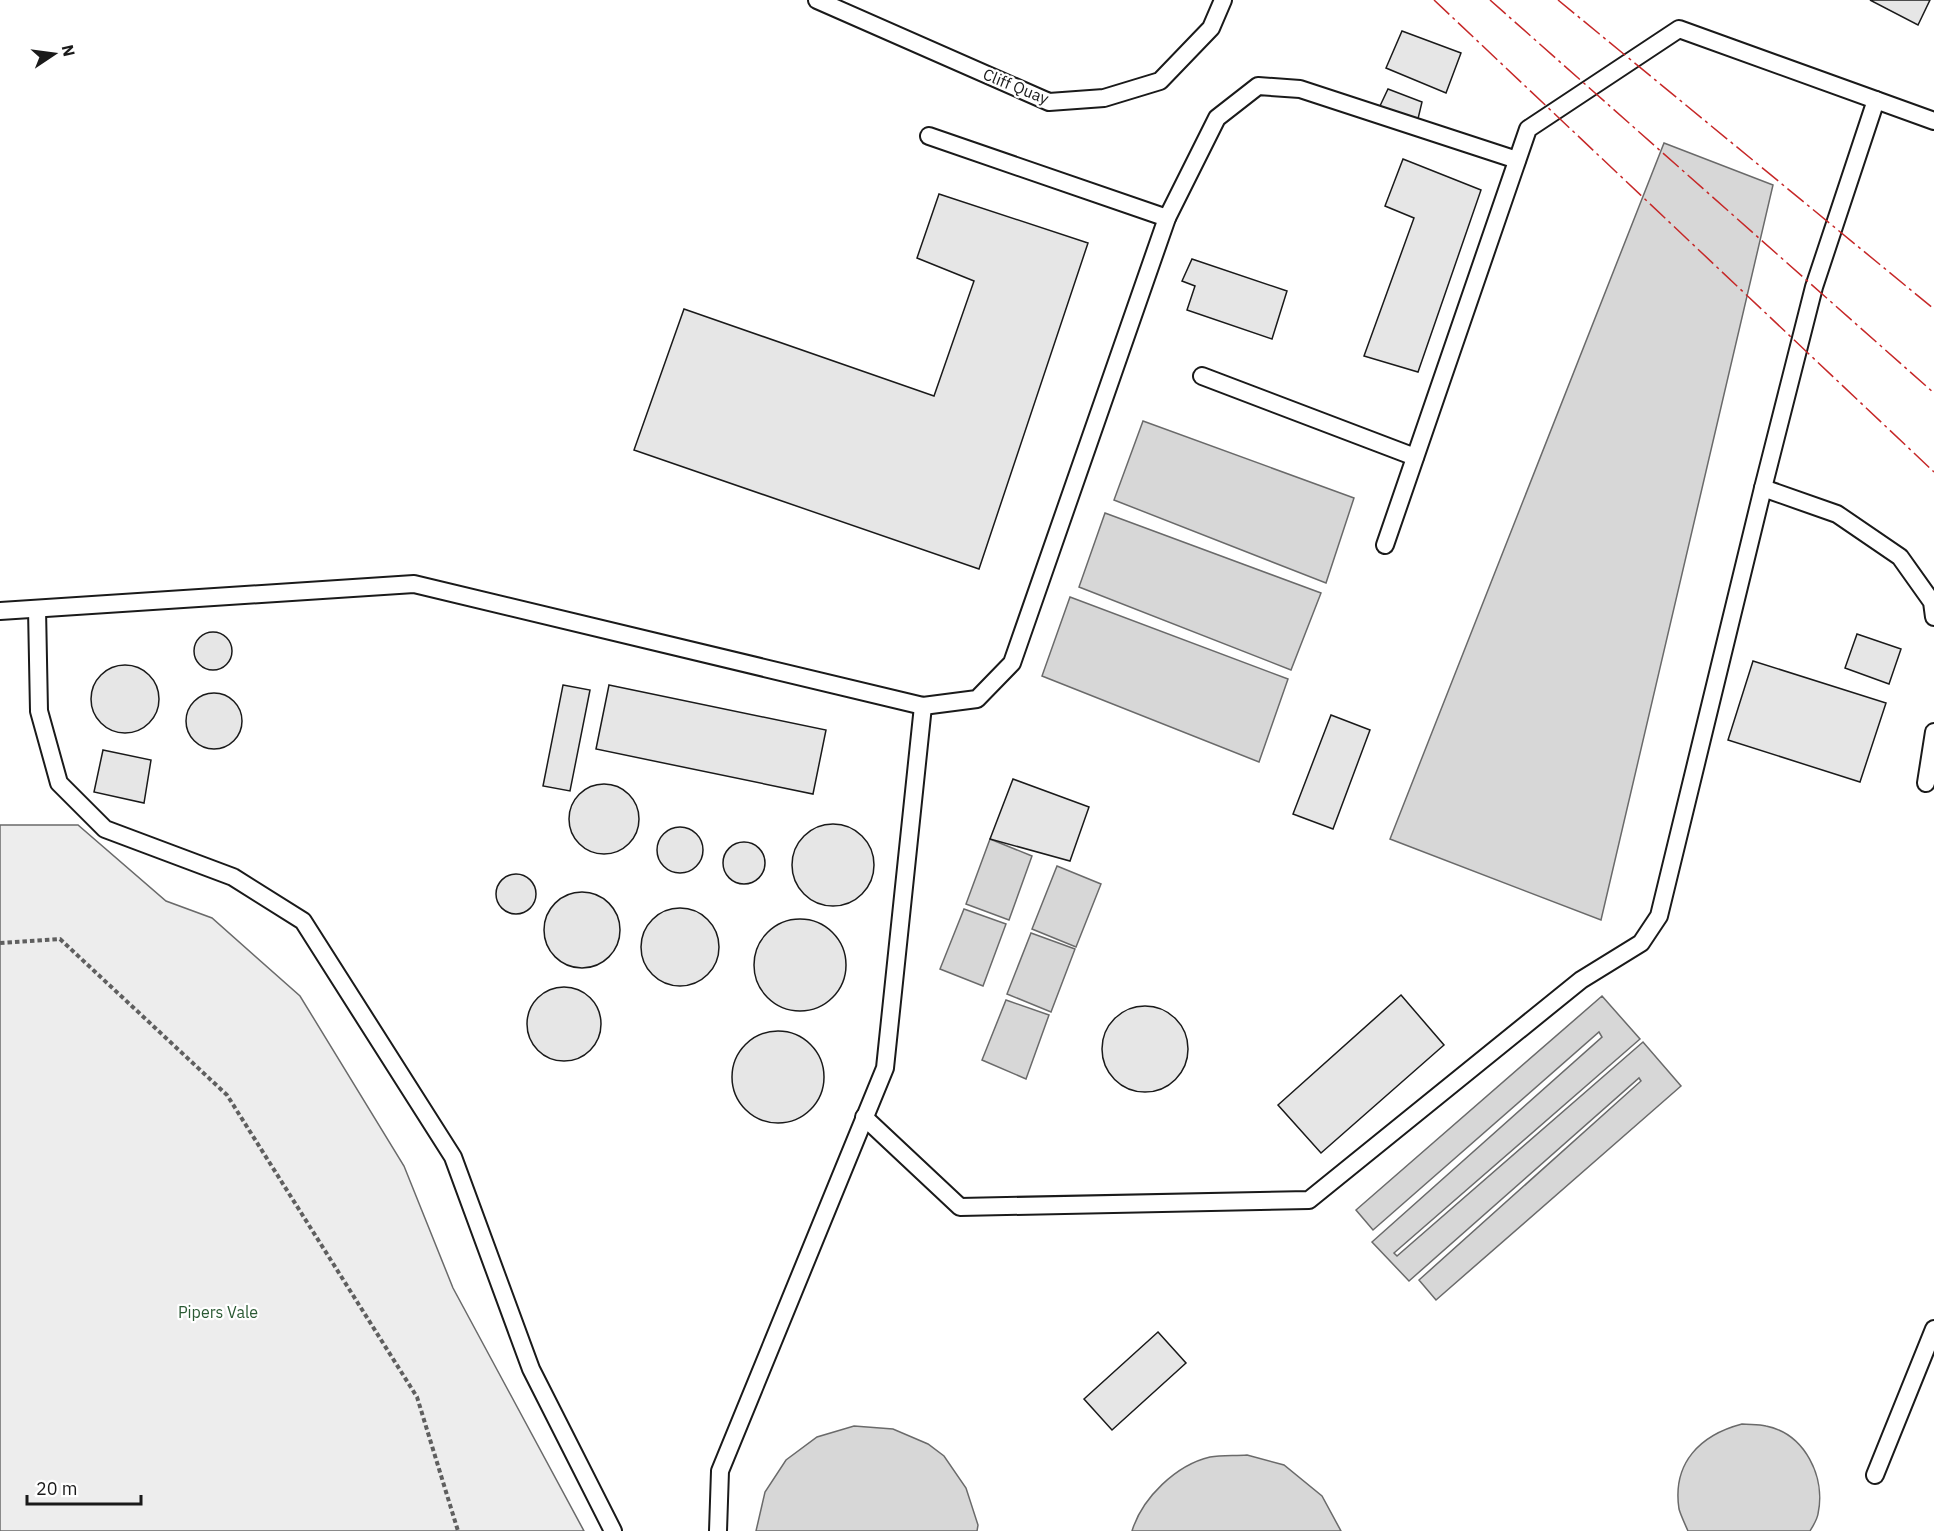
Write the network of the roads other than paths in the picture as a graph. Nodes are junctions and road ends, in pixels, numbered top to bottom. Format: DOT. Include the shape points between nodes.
graph roads {
  1 [pos="817,0"];
  2 [pos="1223,0"];
  3 [pos="1876,100"];
  4 [pos="1934,121"];
  5 [pos="929,136"];
  6 [pos="1517,160"];
  7 [pos="1167,218"];
  8 [pos="1202,376"];
  9 [pos="1415,457"];
  10 [pos="1763,488"];
  11 [pos="1385,545"];
  12 [pos="37,609"];
  13 [pos="0,611"];
  14 [pos="1934,616"];
  15 [pos="923,706"];
  16 [pos="1934,732"];
  17 [pos="1926,783"];
  18 [pos="864,1117"];
  19 [pos="1934,1329"];
  20 [pos="1875,1475"];
  21 [pos="613,1531"];
  22 [pos="718,1531"];
  1 -- 2 [label="lane, Cliff Quay" via="1049,102 1104,98 1160,81 1211,28"];
  3 -- 4 [label="lane"];
  3 -- 6 [label="lane" via="1679,29 1528,129"];
  3 -- 10 [label="lane" via="1814,287"];
  5 -- 7 [label="lane"];
  6 -- 7 [label="lane" via="1300,89 1258,86 1217,118"];
  6 -- 9 [label="lane"];
  7 -- 15 [label="lane" via="1012,663 977,699"];
  8 -- 9 [label="lane"];
  9 -- 11 [label="lane"];
  10 -- 14 [label="lane" via="1837,514 1900,557 1932,603"];
  10 -- 18 [label="lane" via="1659,916 1641,943 1581,980 1309,1200 960,1207"];
  12 -- 13 [label="lane"];
  12 -- 15 [label="lane" via="414,584"];
  12 -- 21 [label="lane" via="39,711 59,783 105,829 233,877 303,921 453,1157 531,1369"];
  15 -- 18 [label="lane" via="885,1068"];
  16 -- 17 [label="lane"];
  18 -- 22 [label="lane" via="720,1471"];
  19 -- 20 [label="lane"];
}
